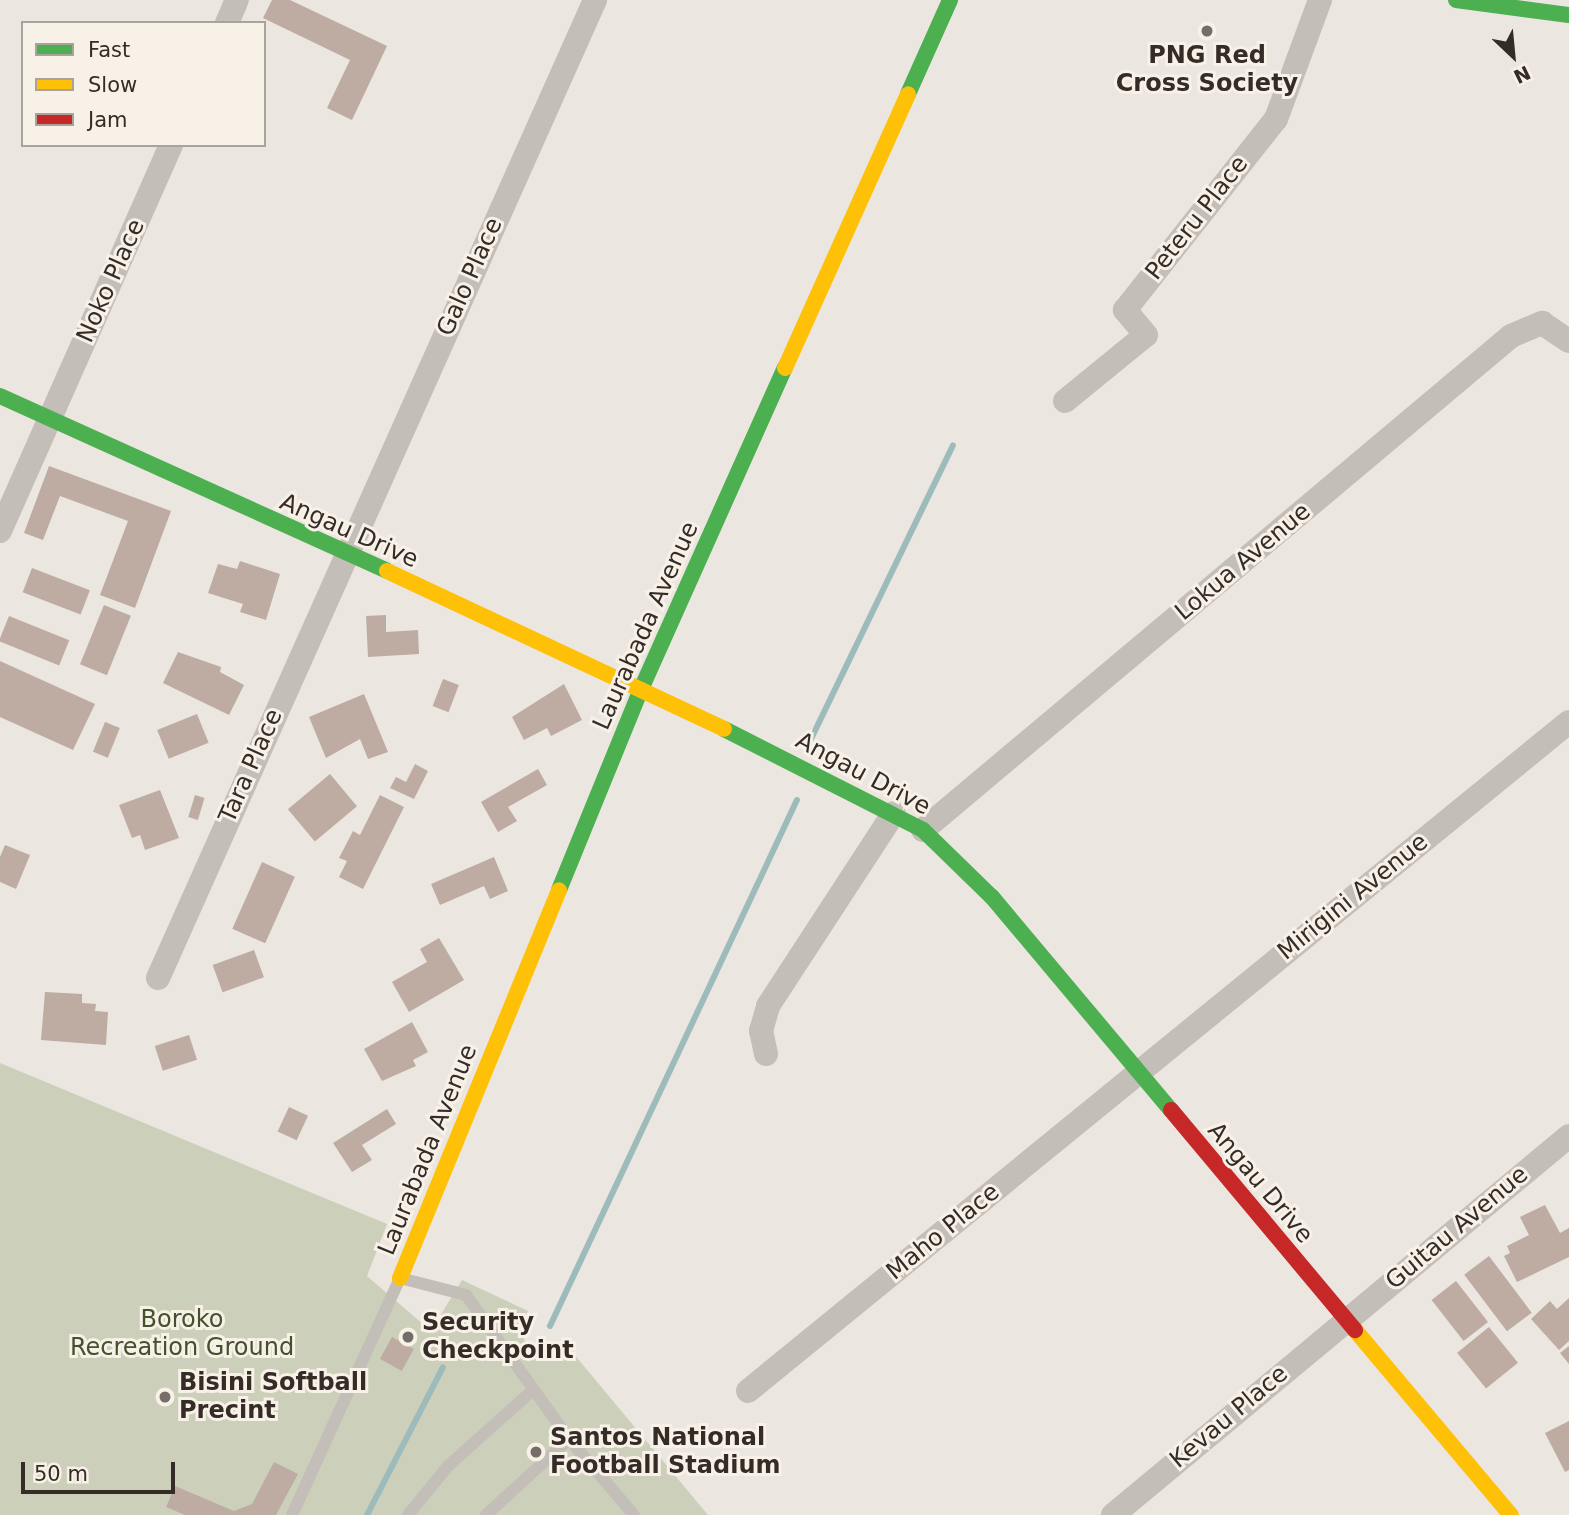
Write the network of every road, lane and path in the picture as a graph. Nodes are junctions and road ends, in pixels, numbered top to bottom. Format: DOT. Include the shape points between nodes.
graph roads {
  1 [pos="237,0"];
  2 [pos="595,0"];
  3 [pos="950,0"];
  4 [pos="1320,0"];
  5 [pos="1456,0"];
  6 [pos="1569,15"];
  7 [pos="228,21"];
  8 [pos="171,147"];
  9 [pos="1569,341"];
  10 [pos="0,396"];
  11 [pos="1065,401"];
  12 [pos="50,418"];
  13 [pos="0,531"];
  14 [pos="345,555"];
  15 [pos="642,687"];
  16 [pos="1569,722"];
  17 [pos="894,813"];
  18 [pos="923,830"];
  19 [pos="158,978"];
  20 [pos="766,1054"];
  21 [pos="1137,1073"];
  22 [pos="1569,1136"];
  23 [pos="400,1278"];
  24 [pos="1346,1320"];
  25 [pos="533,1390"];
  26 [pos="748,1391"];
  27 [pos="569,1439"];
  28 [pos="292,1515"];
  29 [pos="408,1515"];
  30 [pos="486,1515"];
  31 [pos="634,1515"];
  32 [pos="1113,1515"];
  33 [pos="1511,1515"];
  1 -- 7 [label="street"];
  2 -- 14 [label="street, Galo Place"];
  3 -- 15 [label="street, Laurabada Avenue"];
  4 -- 11 [label="street, Peteru Place" via="1276,119 1125,310 1146,335"];
  5 -- 6 [label="street"];
  8 -- 12 [label="street, Noko Place"];
  9 -- 18 [label="street, Lokua Avenue" via="1542,323 1511,336"];
  10 -- 12 [label="street, Angau Drive"];
  12 -- 13 [label="street, Noko Place"];
  12 -- 14 [label="street, Angau Drive"];
  14 -- 15 [label="street, Angau Drive"];
  14 -- 19 [label="street, Tara Place"];
  15 -- 17 [label="street, Angau Drive"];
  15 -- 23 [label="street, Laurabada Avenue"];
  16 -- 21 [label="street, Mirigini Avenue"];
  17 -- 18 [label="street, Angau Drive"];
  17 -- 20 [label="street" via="768,1006 761,1031"];
  18 -- 21 [label="street, Angau Drive" via="992,897"];
  21 -- 24 [label="street, Angau Drive"];
  21 -- 26 [label="street, Maho Place"];
  22 -- 24 [label="street, Guitau Avenue"];
  23 -- 25 [label="lane" via="466,1294 504,1342"];
  23 -- 28 [label="lane"];
  24 -- 32 [label="street, Kevau Place"];
  24 -- 33 [label="street, Angau Drive"];
  25 -- 27 [label="lane"];
  25 -- 29 [label="lane" via="448,1466"];
  27 -- 30 [label="lane"];
  27 -- 31 [label="lane"];
}
